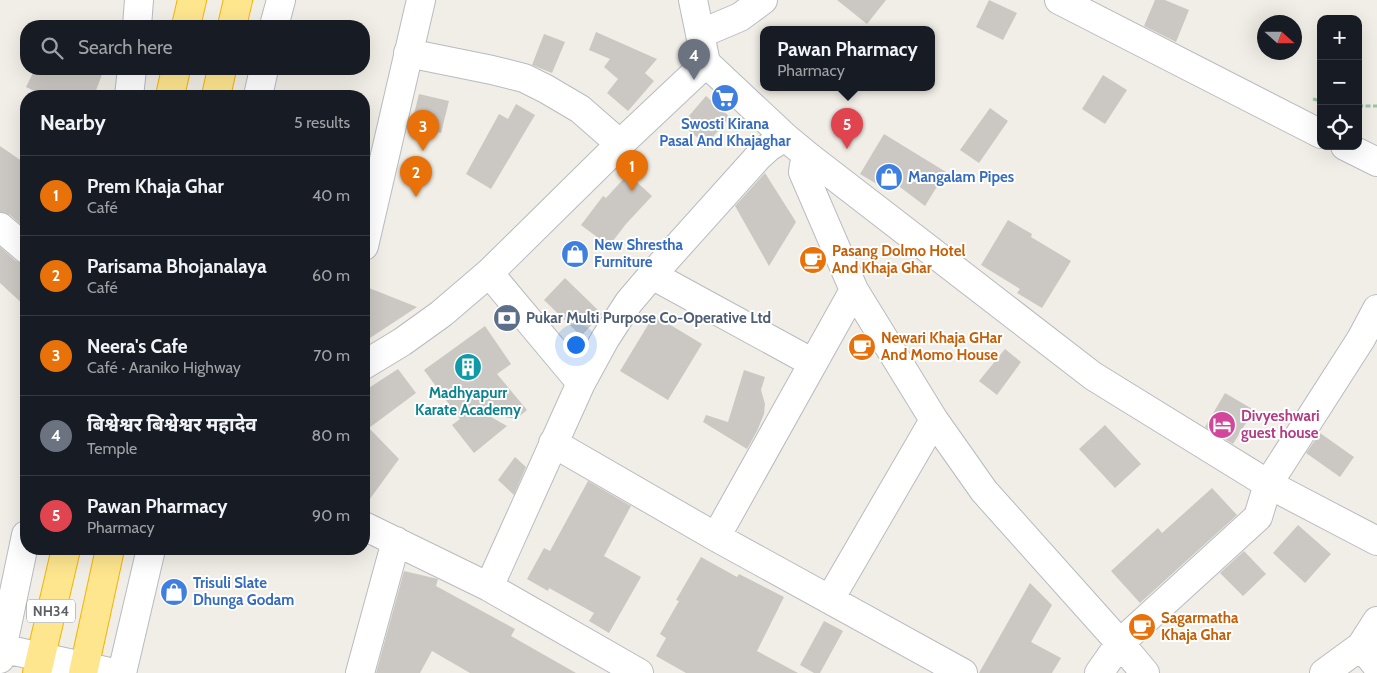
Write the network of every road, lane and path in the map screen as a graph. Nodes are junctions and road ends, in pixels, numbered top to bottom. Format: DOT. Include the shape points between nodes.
graph roads {
  1 [pos="140,0"];
  2 [pos="192,0"];
  3 [pos="238,0"];
  4 [pos="281,0"];
  5 [pos="421,0"];
  6 [pos="693,0"];
  7 [pos="763,0"];
  8 [pos="1059,0"];
  9 [pos="138,20"];
  10 [pos="187,20"];
  11 [pos="233,20"];
  12 [pos="276,20"];
  13 [pos="700,34"];
  14 [pos="408,53"];
  15 [pos="706,63"];
  16 [pos="131,75"];
  17 [pos="175,75"];
  18 [pos="221,75"];
  19 [pos="263,75"];
  20 [pos="130,90"];
  21 [pos="171,90"];
  22 [pos="217,90"];
  23 [pos="259,90"];
  24 [pos="1362,106"];
  25 [pos="1377,106"];
  26 [pos="1317,132"];
  27 [pos="785,137"];
  28 [pos="620,144"];
  29 [pos="1353,150"];
  30 [pos="808,156"];
  31 [pos="1377,162"];
  32 [pos="370,220"];
  33 [pos="0,227"];
  34 [pos="20,244"];
  35 [pos="489,274"];
  36 [pos="652,275"];
  37 [pos="854,290"];
  38 [pos="1377,309"];
  39 [pos="370,361"];
  40 [pos="813,363"];
  41 [pos="581,383"];
  42 [pos="934,420"];
  43 [pos="553,443"];
  44 [pos="1268,484"];
  45 [pos="370,529"];
  46 [pos="716,537"];
  47 [pos="396,541"];
  48 [pos="1377,541"];
  49 [pos="22,555"];
  50 [pos="65,555"];
  51 [pos="109,555"];
  52 [pos="150,555"];
  53 [pos="489,587"];
  54 [pos="830,599"];
  55 [pos="1377,621"];
  56 [pos="1120,643"];
  57 [pos="1,652"];
  58 [pos="1369,656"];
  59 [pos="38,665"];
  60 [pos="84,670"];
  61 [pos="114,673"];
  62 [pos="122,673"];
  63 [pos="360,673"];
  64 [pos="639,673"];
  65 [pos="962,673"];
  66 [pos="1099,673"];
  67 [pos="1145,673"];
  68 [pos="1324,673"];
  1 -- 9 [label="street"];
  2 -- 10 [label="highway"];
  3 -- 11 [label="highway"];
  4 -- 12 [label="street"];
  5 -- 14 [label="street"];
  6 -- 13 [label="street"];
  7 -- 13 [label="street" via="740,17"];
  8 -- 26 [label="street"];
  13 -- 15 [label="street"];
  14 -- 28 [label="street" via="524,78 580,109"];
  14 -- 32 [label="street"];
  15 -- 27 [label="street"];
  15 -- 28 [label="street"];
  16 -- 20 [label="street"];
  17 -- 21 [label="highway"];
  18 -- 22 [label="highway"];
  19 -- 23 [label="street"];
  24 -- 25 [label="path"];
  27 -- 30 [label="street"];
  27 -- 36 [label="street" via="758,157"];
  28 -- 35 [label="street"];
  29 -- 31 [label="street"];
  30 -- 37 [label="street" via="803,172"];
  30 -- 44 [label="street" via="1093,376"];
  33 -- 34 [label="street"];
  35 -- 39 [label="street" via="441,314"];
  35 -- 41 [label="street"];
  36 -- 40 [label="street"];
  36 -- 41 [label="street" via="629,302"];
  37 -- 40 [label="street"];
  37 -- 42 [label="street"];
  38 -- 44 [label="street"];
  40 -- 46 [label="street"];
  41 -- 43 [label="street"];
  42 -- 54 [label="street"];
  42 -- 56 [label="street" via="984,491"];
  43 -- 46 [label="street"];
  43 -- 53 [label="street"];
  44 -- 48 [label="street"];
  44 -- 56 [label="street" via="1258,517"];
  45 -- 47 [label="street"];
  46 -- 54 [label="street"];
  47 -- 53 [label="street"];
  47 -- 63 [label="street"];
  49 -- 57 [label="street"];
  50 -- 59 [label="highway, NH34"];
  51 -- 60 [label="highway, NH34"];
  52 -- 62 [label="street"];
  53 -- 64 [label="street"];
  54 -- 65 [label="street"];
  55 -- 58 [label="street"];
  56 -- 66 [label="street"];
  56 -- 67 [label="street"];
  57 -- 59 [label="street"];
  58 -- 68 [label="street"];
  59 -- 60 [label="street"];
  60 -- 61 [label="street"];
}
